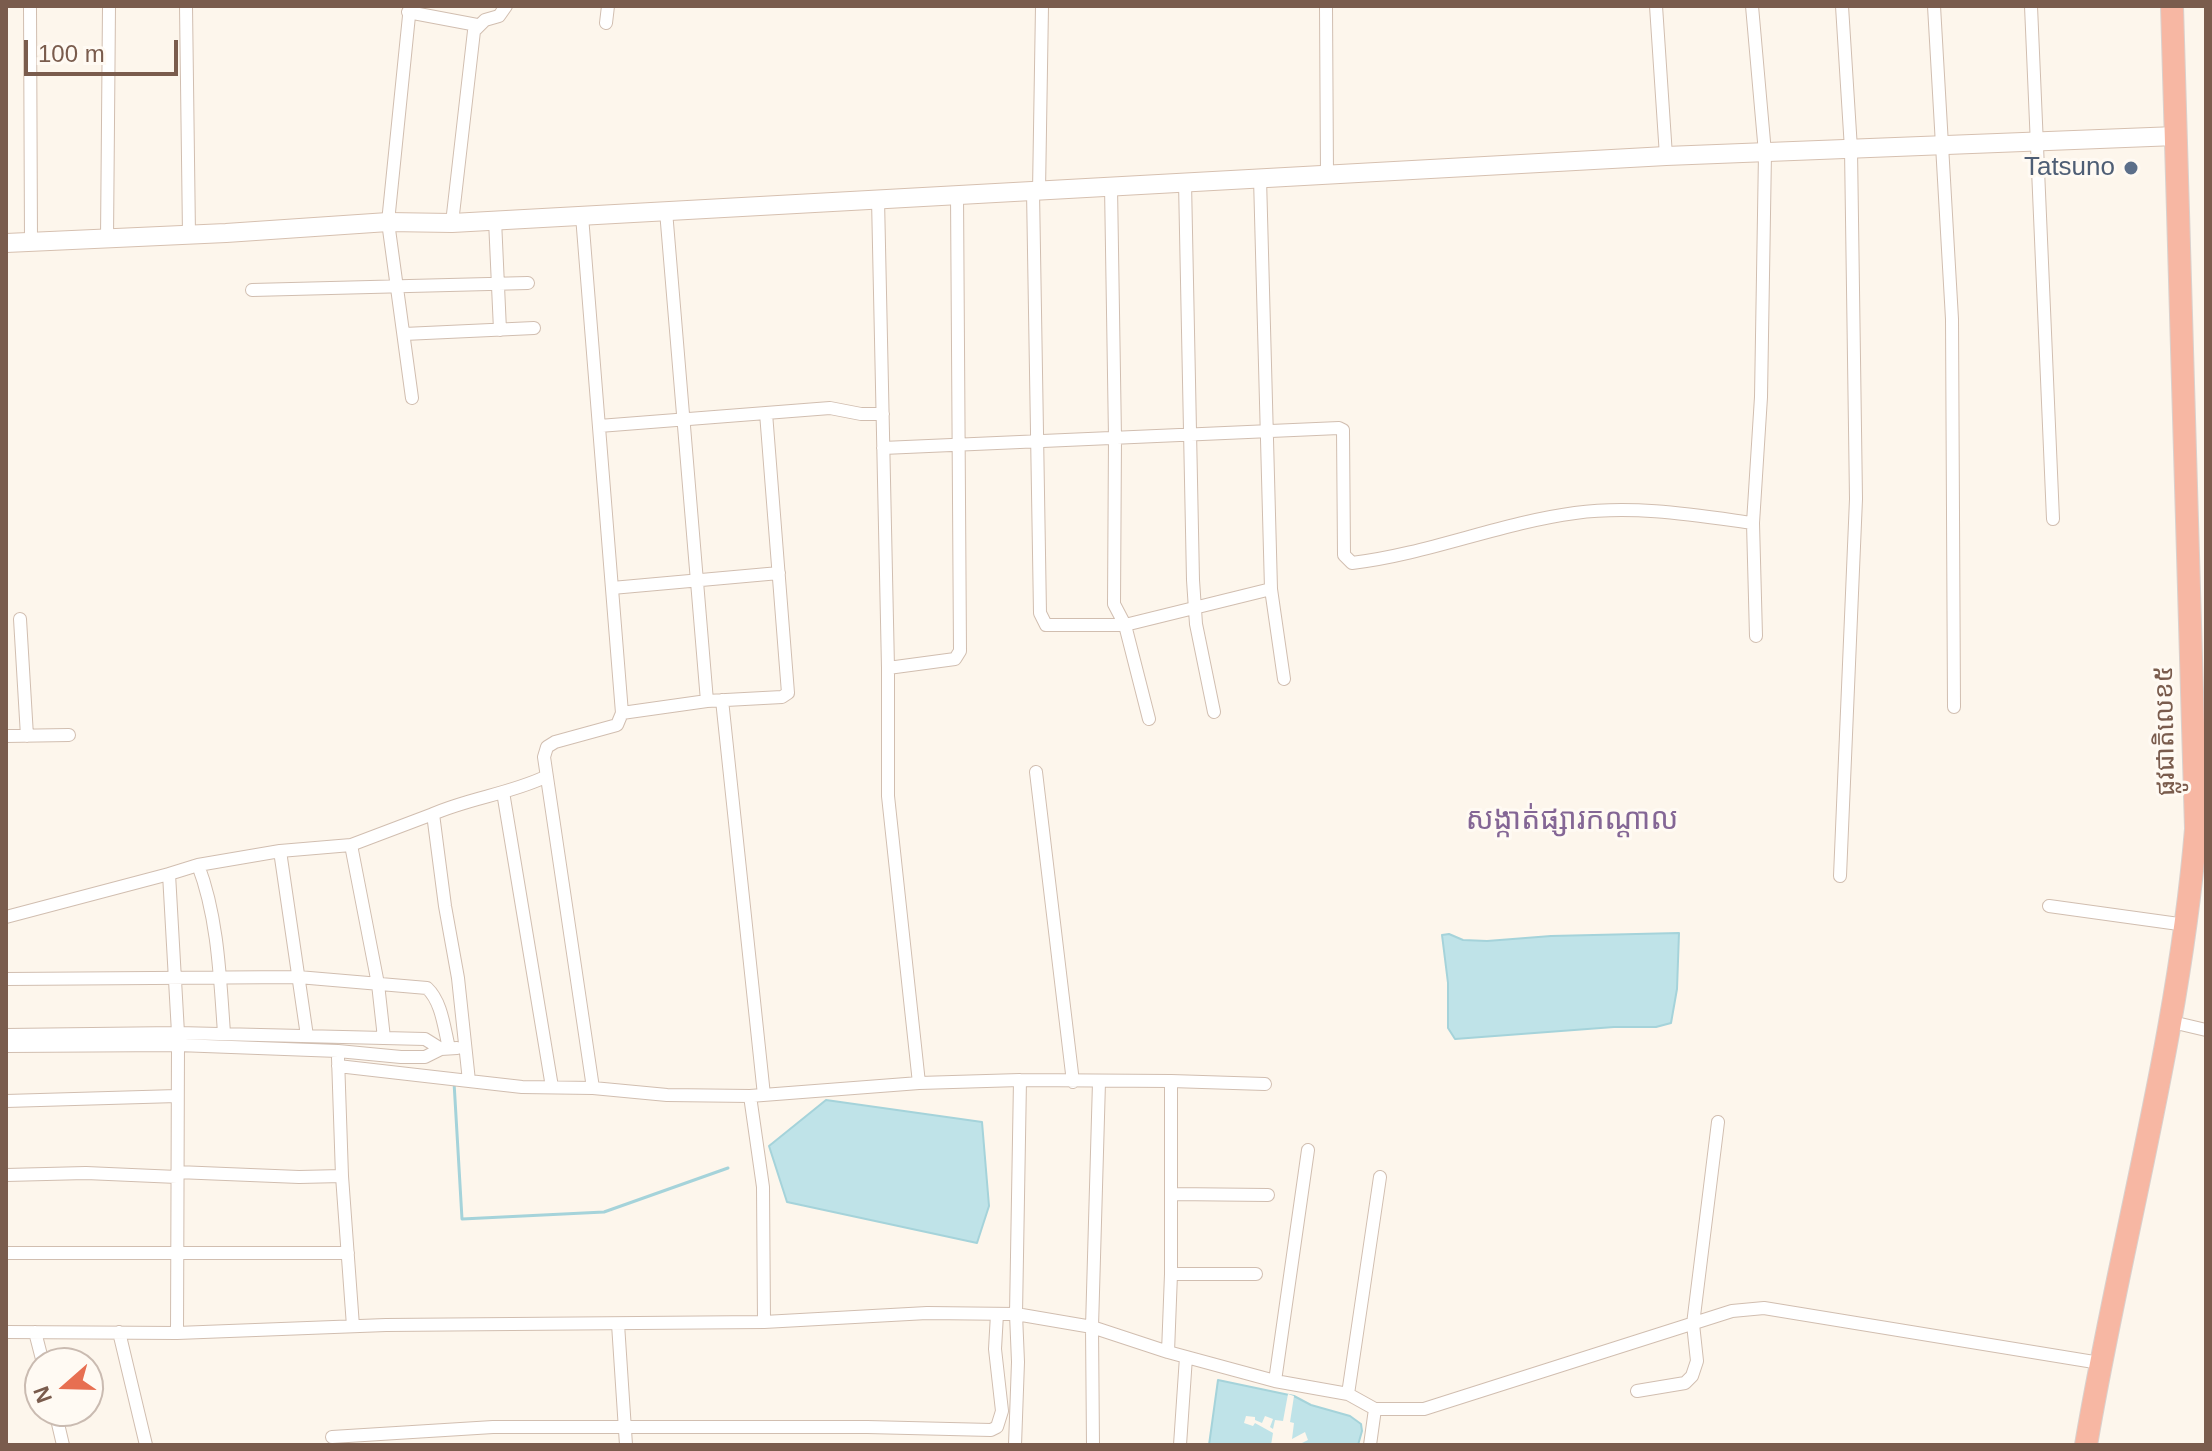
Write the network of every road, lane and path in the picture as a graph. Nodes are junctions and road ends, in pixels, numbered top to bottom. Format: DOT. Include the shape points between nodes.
graph roads {
  1 [pos="30,6"];
  2 [pos="109,6"];
  3 [pos="186,6"];
  4 [pos="506,6"];
  5 [pos="608,6"];
  6 [pos="1042,6"];
  7 [pos="1326,6"];
  8 [pos="1656,6"];
  9 [pos="1752,6"];
  10 [pos="1842,6"];
  11 [pos="1934,6"];
  12 [pos="2031,6"];
  13 [pos="2172,6"];
  14 [pos="409,9"];
  15 [pos="606,23"];
  16 [pos="477,25"];
  17 [pos="2176,136"];
  18 [pos="2037,143"];
  19 [pos="1941,146"];
  20 [pos="1851,149"];
  21 [pos="1765,153"];
  22 [pos="1666,156"];
  23 [pos="1327,175"];
  24 [pos="1260,178"];
  25 [pos="1185,182"];
  26 [pos="1111,186"];
  27 [pos="1036,191"];
  28 [pos="957,195"];
  29 [pos="878,199"];
  30 [pos="666,211"];
  31 [pos="582,216"];
  32 [pos="495,220"];
  33 [pos="388,222"];
  34 [pos="452,223"];
  35 [pos="189,235"];
  36 [pos="107,238"];
  37 [pos="31,241"];
  38 [pos="6,243"];
  39 [pos="528,283"];
  40 [pos="499,284"];
  41 [pos="398,287"];
  42 [pos="252,290"];
  43 [pos="534,328"];
  44 [pos="500,330"];
  45 [pos="404,334"];
  46 [pos="412,398"];
  47 [pos="766,413"];
  48 [pos="883,414"];
  49 [pos="683,419"];
  50 [pos="599,426"];
  51 [pos="1267,431"];
  52 [pos="1191,434"];
  53 [pos="1115,438"];
  54 [pos="1037,441"];
  55 [pos="961,445"];
  56 [pos="883,448"];
  57 [pos="2053,519"];
  58 [pos="1753,523"];
  59 [pos="779,573"];
  60 [pos="697,580"];
  61 [pos="612,588"];
  62 [pos="1271,589"];
  63 [pos="1195,608"];
  64 [pos="20,619"];
  65 [pos="1125,625"];
  66 [pos="1756,636"];
  67 [pos="888,668"];
  68 [pos="1284,679"];
  69 [pos="722,700"];
  70 [pos="707,701"];
  71 [pos="1954,707"];
  72 [pos="1214,712"];
  73 [pos="622,713"];
  74 [pos="1149,719"];
  75 [pos="69,735"];
  76 [pos="6,736"];
  77 [pos="27,736"];
  78 [pos="1036,772"];
  79 [pos="545,777"];
  80 [pos="503,792"];
  81 [pos="433,814"];
  82 [pos="351,845"];
  83 [pos="280,851"];
  84 [pos="198,865"];
  85 [pos="169,874"];
  86 [pos="1840,876"];
  87 [pos="2049,906"];
  88 [pos="6,917"];
  89 [pos="2186,925"];
  90 [pos="220,977"];
  91 [pos="298,977"];
  92 [pos="177,978"];
  93 [pos="6,979"];
  94 [pos="378,984"];
  95 [pos="2172,1022"];
  96 [pos="2206,1030"];
  97 [pos="224,1033"];
  98 [pos="6,1035"];
  99 [pos="307,1036"];
  100 [pos="384,1038"];
  101 [pos="178,1039"];
  102 [pos="6,1046"];
  103 [pos="464,1047"];
  104 [pos="445,1049"];
  105 [pos="338,1051"];
  106 [pos="338,1066"];
  107 [pos="1020,1080"];
  108 [pos="469,1081"];
  109 [pos="1171,1081"];
  110 [pos="1073,1082"];
  111 [pos="1099,1082"];
  112 [pos="919,1083"];
  113 [pos="1265,1084"];
  114 [pos="552,1087"];
  115 [pos="593,1088"];
  116 [pos="757,1095"];
  117 [pos="177,1096"];
  118 [pos="6,1101"];
  119 [pos="1718,1122"];
  120 [pos="1308,1150"];
  121 [pos="177,1174"];
  122 [pos="6,1175"];
  123 [pos="342,1176"];
  124 [pos="1380,1177"];
  125 [pos="1172,1194"];
  126 [pos="1268,1195"];
  127 [pos="6,1253"];
  128 [pos="177,1253"];
  129 [pos="348,1253"];
  130 [pos="1171,1274"];
  131 [pos="1256,1274"];
  132 [pos="997,1314"];
  133 [pos="1016,1314"];
  134 [pos="764,1322"];
  135 [pos="618,1324"];
  136 [pos="1693,1324"];
  137 [pos="353,1326"];
  138 [pos="1092,1327"];
  139 [pos="6,1332"];
  140 [pos="35,1332"];
  141 [pos="119,1332"];
  142 [pos="177,1333"];
  143 [pos="39,1347"];
  144 [pos="1168,1352"];
  145 [pos="1186,1357"];
  146 [pos="2100,1363"];
  147 [pos="1275,1381"];
  148 [pos="1637,1391"];
  149 [pos="1348,1394"];
  150 [pos="1375,1409"];
  151 [pos="627,1428"];
  152 [pos="332,1437"];
  153 [pos="380,1439"];
  154 [pos="146,1445"];
  155 [pos="626,1445"];
  156 [pos="1015,1445"];
  157 [pos="1093,1445"];
  158 [pos="1180,1445"];
  159 [pos="1370,1445"];
  160 [pos="2086,1445"];
  1 -- 37 [label="street"];
  2 -- 36 [label="street"];
  3 -- 35 [label="street"];
  4 -- 16 [label="street" via="499,16"];
  5 -- 15 [label="street"];
  6 -- 27 [label="street"];
  7 -- 23 [label="street"];
  8 -- 22 [label="street"];
  9 -- 21 [label="street"];
  10 -- 20 [label="street"];
  11 -- 19 [label="street"];
  12 -- 18 [label="street"];
  13 -- 17 [label="highway, ផ្លូវជាតិលេខ៥"];
  14 -- 16 [label="street"];
  14 -- 33 [label="street"];
  16 -- 34 [label="street"];
  17 -- 18 [label="street"];
  17 -- 89 [label="highway, ផ្លូវជាតិលេខ៥" via="2196,760 2194,902"];
  18 -- 19 [label="street"];
  18 -- 57 [label="street"];
  19 -- 20 [label="street"];
  19 -- 71 [label="street" via="1952,319"];
  20 -- 21 [label="street"];
  20 -- 86 [label="street" via="1856,499"];
  21 -- 22 [label="street"];
  21 -- 58 [label="street"];
  22 -- 23 [label="street"];
  23 -- 24 [label="street"];
  24 -- 25 [label="street"];
  24 -- 51 [label="street"];
  25 -- 26 [label="street"];
  25 -- 52 [label="street"];
  26 -- 27 [label="street"];
  26 -- 53 [label="street"];
  27 -- 28 [label="street"];
  27 -- 54 [label="street"];
  28 -- 29 [label="street"];
  28 -- 55 [label="street"];
  29 -- 30 [label="street"];
  29 -- 48 [label="street"];
  30 -- 31 [label="street"];
  30 -- 49 [label="street"];
  31 -- 32 [label="street"];
  31 -- 50 [label="street"];
  32 -- 34 [label="street"];
  32 -- 40 [label="street"];
  33 -- 34 [label="street"];
  33 -- 35 [label="street"];
  33 -- 41 [label="street"];
  35 -- 36 [label="street"];
  36 -- 37 [label="street"];
  37 -- 38 [label="street"];
  39 -- 40 [label="street"];
  40 -- 41 [label="street"];
  40 -- 44 [label="street"];
  41 -- 42 [label="street"];
  41 -- 45 [label="street"];
  43 -- 44 [label="street"];
  44 -- 45 [label="street"];
  45 -- 46 [label="street"];
  47 -- 48 [label="street" via="830,408"];
  47 -- 49 [label="street"];
  47 -- 59 [label="street"];
  48 -- 56 [label="street"];
  49 -- 50 [label="street"];
  49 -- 60 [label="street"];
  50 -- 61 [label="street"];
  51 -- 52 [label="street"];
  51 -- 58 [label="street" via="1343,430 1344,555 1352,563 1572,513 1655,510"];
  51 -- 62 [label="street"];
  52 -- 53 [label="street"];
  52 -- 63 [label="street"];
  53 -- 54 [label="street"];
  53 -- 65 [label="street" via="1114,604"];
  54 -- 55 [label="street"];
  54 -- 65 [label="street" via="1043,622"];
  55 -- 56 [label="street"];
  55 -- 67 [label="street" via="960,651 955,659"];
  56 -- 67 [label="street"];
  58 -- 66 [label="street"];
  59 -- 60 [label="street"];
  59 -- 69 [label="street" via="788,693"];
  60 -- 61 [label="street"];
  60 -- 70 [label="street"];
  61 -- 73 [label="street"];
  62 -- 63 [label="street"];
  62 -- 68 [label="street"];
  63 -- 65 [label="street"];
  63 -- 72 [label="street"];
  64 -- 77 [label="street"];
  65 -- 74 [label="street"];
  67 -- 112 [label="street" via="888,796"];
  69 -- 70 [label="street"];
  69 -- 116 [label="street"];
  70 -- 73 [label="street"];
  73 -- 79 [label="street" via="617,725 606,730 547,747"];
  75 -- 77 [label="street"];
  76 -- 77 [label="street"];
  78 -- 110 [label="street"];
  79 -- 80 [label="street"];
  79 -- 115 [label="street"];
  80 -- 81 [label="street"];
  80 -- 114 [label="street"];
  81 -- 82 [label="street"];
  81 -- 103 [label="street"];
  82 -- 83 [label="street"];
  82 -- 94 [label="street"];
  83 -- 84 [label="street"];
  83 -- 91 [label="street"];
  84 -- 85 [label="street"];
  84 -- 90 [label="street"];
  85 -- 88 [label="street"];
  85 -- 92 [label="street"];
  87 -- 89 [label="street"];
  89 -- 95 [label="highway, ផ្លូវជាតិលេខ៥"];
  90 -- 91 [label="street"];
  90 -- 92 [label="street"];
  90 -- 97 [label="street"];
  91 -- 94 [label="street"];
  91 -- 99 [label="street"];
  92 -- 93 [label="street"];
  92 -- 101 [label="street"];
  94 -- 100 [label="street"];
  94 -- 104 [label="street" via="427,988 439,1006"];
  95 -- 96 [label="street"];
  95 -- 146 [label="highway, ផ្លូវជាតិលេខ៥"];
  97 -- 99 [label="street"];
  97 -- 101 [label="street"];
  98 -- 101 [label="street"];
  99 -- 100 [label="street"];
  100 -- 104 [label="street" via="425,1039"];
  101 -- 102 [label="street"];
  101 -- 105 [label="street"];
  101 -- 117 [label="street"];
  103 -- 104 [label="street"];
  103 -- 108 [label="street"];
  104 -- 105 [label="street" via="425,1057"];
  105 -- 106 [label="street"];
  106 -- 108 [label="street"];
  106 -- 123 [label="street"];
  107 -- 110 [label="street"];
  107 -- 112 [label="street"];
  107 -- 133 [label="street"];
  108 -- 114 [label="street"];
  109 -- 111 [label="street"];
  109 -- 113 [label="street"];
  109 -- 125 [label="street"];
  110 -- 111 [label="street"];
  111 -- 138 [label="street"];
  112 -- 116 [label="street"];
  114 -- 115 [label="street"];
  115 -- 116 [label="street"];
  116 -- 134 [label="street"];
  117 -- 118 [label="street"];
  117 -- 121 [label="street"];
  119 -- 136 [label="street"];
  120 -- 147 [label="street"];
  121 -- 122 [label="street"];
  121 -- 123 [label="street"];
  121 -- 128 [label="street"];
  123 -- 129 [label="street"];
  124 -- 149 [label="street"];
  125 -- 126 [label="street"];
  125 -- 130 [label="street"];
  127 -- 128 [label="street"];
  128 -- 129 [label="street"];
  128 -- 142 [label="street"];
  129 -- 137 [label="street"];
  130 -- 131 [label="street"];
  130 -- 144 [label="street"];
  132 -- 133 [label="street"];
  132 -- 134 [label="street"];
  132 -- 151 [label="street" via="1002,1411 991,1430"];
  133 -- 138 [label="street"];
  133 -- 156 [label="street"];
  134 -- 135 [label="street"];
  135 -- 137 [label="street"];
  135 -- 151 [label="street"];
  136 -- 146 [label="street" via="1732,1311 1764,1308"];
  136 -- 148 [label="street" via="1697,1361 1692,1376 1685,1383"];
  136 -- 150 [label="street" via="1424,1409"];
  137 -- 142 [label="street"];
  138 -- 144 [label="street"];
  138 -- 157 [label="street"];
  139 -- 140 [label="street"];
  140 -- 141 [label="street"];
  140 -- 143 [label="street"];
  141 -- 142 [label="street"];
  141 -- 154 [label="street"];
  144 -- 145 [label="street"];
  145 -- 147 [label="street"];
  145 -- 158 [label="street"];
  146 -- 160 [label="highway, ផ្លូវជាតិលេខ៥"];
  147 -- 149 [label="street"];
  149 -- 150 [label="street"];
  150 -- 159 [label="street"];
  151 -- 153 [label="street" via="493,1427"];
  151 -- 155 [label="street"];
  152 -- 153 [label="street"];
}
